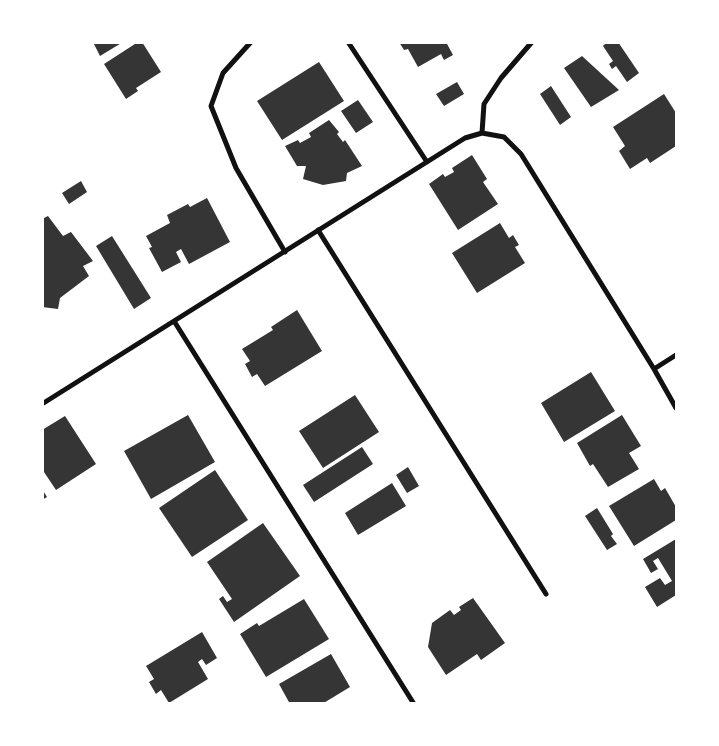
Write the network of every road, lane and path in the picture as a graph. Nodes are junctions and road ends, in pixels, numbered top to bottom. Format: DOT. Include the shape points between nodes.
graph roads {
  1 [pos="251,42"];
  2 [pos="348,42"];
  3 [pos="532,42"];
  4 [pos="482,133"];
  5 [pos="427,162"];
  6 [pos="318,230"];
  7 [pos="285,252"];
  8 [pos="174,321"];
  9 [pos="676,355"];
  10 [pos="654,369"];
  11 [pos="42,404"];
  12 [pos="676,408"];
  13 [pos="546,594"];
  14 [pos="414,704"];
  1 -- 7 [label="street" via="223,73 211,106 236,168"];
  2 -- 5 [label="street"];
  3 -- 4 [label="street" via="500,78 484,104"];
  4 -- 5 [label="street" via="465,138"];
  4 -- 10 [label="street" via="504,137 521,154"];
  5 -- 6 [label="street"];
  6 -- 7 [label="street"];
  6 -- 13 [label="street"];
  7 -- 8 [label="street"];
  8 -- 11 [label="street"];
  8 -- 14 [label="street"];
  9 -- 10 [label="street"];
  10 -- 12 [label="street"];
}
